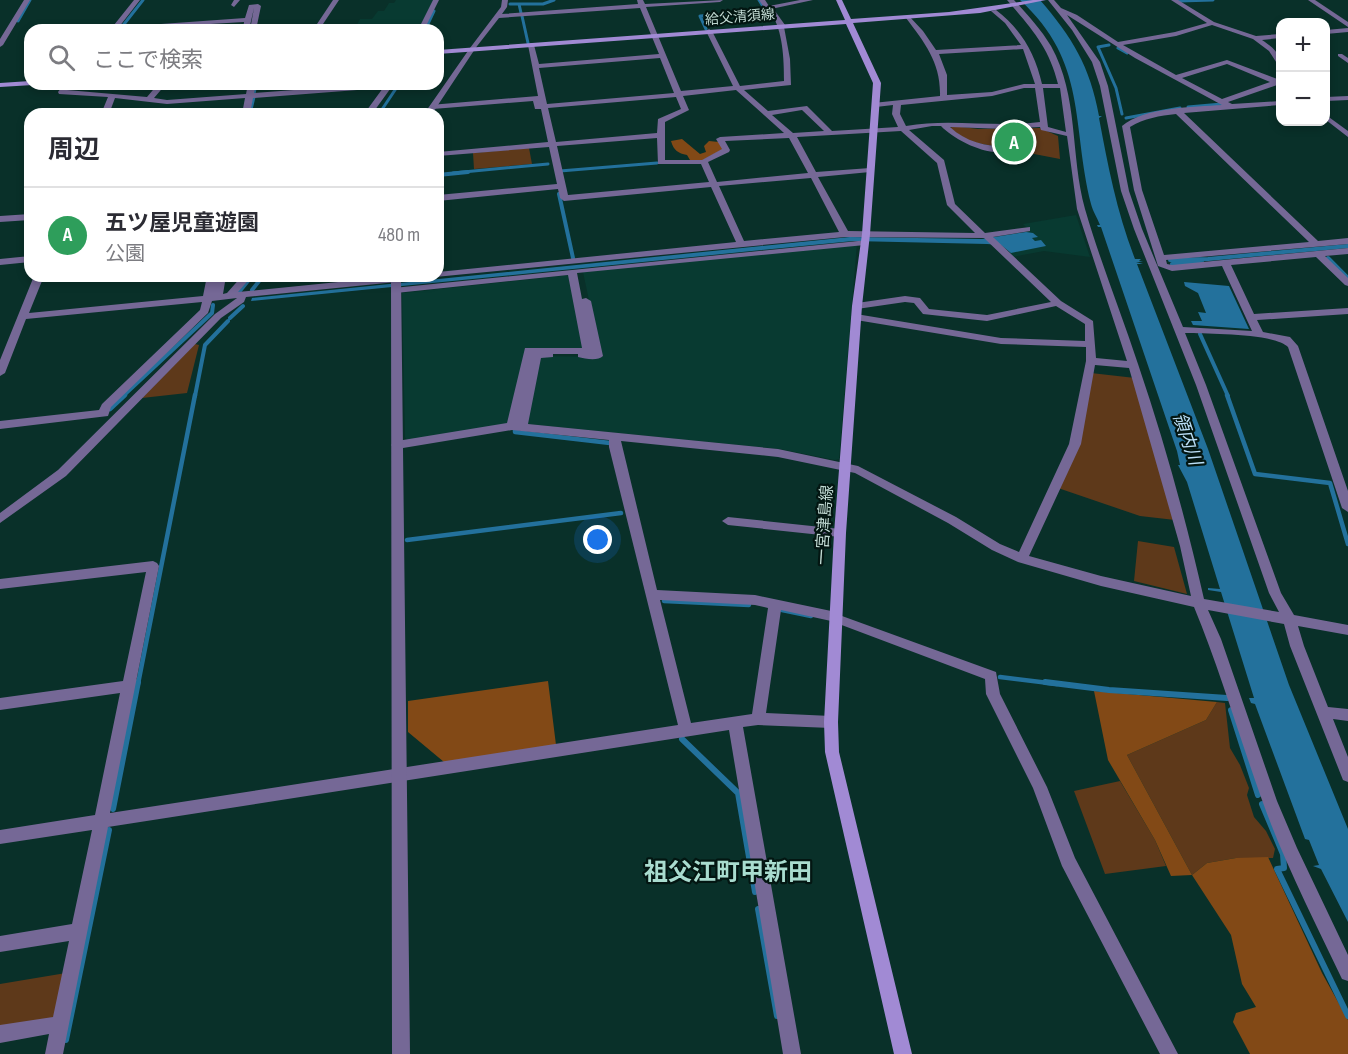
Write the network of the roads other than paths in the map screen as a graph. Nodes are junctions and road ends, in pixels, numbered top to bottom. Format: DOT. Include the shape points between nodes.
graph roads {
  1 [pos="27,0"];
  2 [pos="34,0"];
  3 [pos="137,0"];
  4 [pos="336,0"];
  5 [pos="436,0"];
  6 [pos="505,0"];
  7 [pos="720,0"];
  8 [pos="762,0"];
  9 [pos="800,0"];
  10 [pos="810,0"];
  11 [pos="838,0"];
  12 [pos="1043,0"];
  13 [pos="1051,0"];
  14 [pos="1175,0"];
  15 [pos="1311,0"];
  16 [pos="1317,0"];
  17 [pos="641,3"];
  18 [pos="1015,4"];
  19 [pos="767,8"];
  20 [pos="1061,10"];
  21 [pos="994,11"];
  22 [pos="498,16"];
  23 [pos="909,18"];
  24 [pos="248,20"];
  25 [pos="848,21"];
  26 [pos="1348,21"];
  27 [pos="1212,23"];
  28 [pos="119,24"];
  29 [pos="194,24"];
  30 [pos="247,24"];
  31 [pos="254,24"];
  32 [pos="320,24"];
  33 [pos="424,24"];
  34 [pos="781,25"];
  35 [pos="1348,25"];
  36 [pos="1348,30"];
  37 [pos="710,31"];
  38 [pos="1330,32"];
  39 [pos="654,35"];
  40 [pos="5,36"];
  41 [pos="1276,36"];
  42 [pos="1255,38"];
  43 [pos="1096,44"];
  44 [pos="1106,44"];
  45 [pos="1117,44"];
  46 [pos="0,45"];
  47 [pos="531,45"];
  48 [pos="1086,45"];
  49 [pos="1026,46"];
  50 [pos="472,49"];
  51 [pos="444,51"];
  52 [pos="934,52"];
  53 [pos="1340,55"];
  54 [pos="663,56"];
  55 [pos="1276,56"];
  56 [pos="1348,61"];
  57 [pos="535,66"];
  58 [pos="1176,77"];
  59 [pos="1276,80"];
  60 [pos="1276,82"];
  61 [pos="24,83"];
  62 [pos="0,85"];
  63 [pos="1040,86"];
  64 [pos="1062,86"];
  65 [pos="738,88"];
  66 [pos="64,90"];
  67 [pos="157,90"];
  68 [pos="253,90"];
  69 [pos="315,90"];
  70 [pos="385,90"];
  71 [pos="444,90"];
  72 [pos="444,90"];
  73 [pos="679,94"];
  74 [pos="112,95"];
  75 [pos="254,95"];
  76 [pos="944,98"];
  77 [pos="1348,98"];
  78 [pos="1330,99"];
  79 [pos="149,100"];
  80 [pos="1223,101"];
  81 [pos="1276,103"];
  82 [pos="897,104"];
  83 [pos="876,105"];
  84 [pos="433,106"];
  85 [pos="543,106"];
  86 [pos="1232,107"];
  87 [pos="107,108"];
  88 [pos="249,108"];
  89 [pos="254,108"];
  90 [pos="372,108"];
  91 [pos="1175,112"];
  92 [pos="768,113"];
  93 [pos="1330,120"];
  94 [pos="943,124"];
  95 [pos="1044,124"];
  96 [pos="903,129"];
  97 [pos="829,132"];
  98 [pos="873,132"];
  99 [pos="1347,133"];
  100 [pos="660,135"];
  101 [pos="790,135"];
  102 [pos="1070,135"];
  103 [pos="552,145"];
  104 [pos="1007,149"];
  105 [pos="444,154"];
  106 [pos="704,162"];
  107 [pos="870,170"];
  108 [pos="814,175"];
  109 [pos="715,185"];
  110 [pos="562,186"];
  111 [pos="444,197"];
  112 [pos="24,215"];
  113 [pos="0,217"];
  114 [pos="1027,229"];
  115 [pos="845,234"];
  116 [pos="865,238"];
  117 [pos="988,238"];
  118 [pos="1348,241"];
  119 [pos="741,244"];
  120 [pos="1317,249"];
  121 [pos="1348,251"];
  122 [pos="1160,258"];
  123 [pos="24,260"];
  124 [pos="0,262"];
  125 [pos="1225,263"];
  126 [pos="578,270"];
  127 [pos="1348,273"];
  128 [pos="444,275"];
  129 [pos="444,280"];
  130 [pos="37,282"];
  131 [pos="212,282"];
  132 [pos="219,282"];
  133 [pos="244,282"];
  134 [pos="412,282"];
  135 [pos="396,283"];
  136 [pos="1348,283"];
  137 [pos="236,295"];
  138 [pos="213,298"];
  139 [pos="1058,303"];
  140 [pos="1348,311"];
  141 [pos="857,312"];
  142 [pos="22,317"];
  143 [pos="1252,317"];
  144 [pos="1178,330"];
  145 [pos="1259,334"];
  146 [pos="1090,344"];
  147 [pos="3,356"];
  148 [pos="1091,362"];
  149 [pos="1134,365"];
  150 [pos="0,373"];
  151 [pos="0,425"];
  152 [pos="517,426"];
  153 [pos="615,436"];
  154 [pos="398,445"];
  155 [pos="845,467"];
  156 [pos="1345,488"];
  157 [pos="1348,508"];
  158 [pos="0,519"];
  159 [pos="728,520"];
  160 [pos="840,533"];
  161 [pos="1022,559"];
  162 [pos="0,584"];
  163 [pos="652,595"];
  164 [pos="775,604"];
  165 [pos="1203,604"];
  166 [pos="836,618"];
  167 [pos="1286,619"];
  168 [pos="1348,630"];
  169 [pos="129,686"];
  170 [pos="0,704"];
  171 [pos="1323,712"];
  172 [pos="1348,715"];
  173 [pos="758,718"];
  174 [pos="831,722"];
  175 [pos="735,723"];
  176 [pos="686,730"];
  177 [pos="399,774"];
  178 [pos="1348,775"];
  179 [pos="102,821"];
  180 [pos="0,837"];
  181 [pos="80,931"];
  182 [pos="0,944"];
  183 [pos="1348,973"];
  184 [pos="60,1024"];
  185 [pos="0,1034"];
  186 [pos="54,1054"];
  187 [pos="401,1054"];
  188 [pos="792,1054"];
  189 [pos="903,1054"];
  190 [pos="1169,1054"];
  1 -- 40 [label="street"];
  2 -- 40 [label="street" via="11,36"];
  3 -- 28 [label="street"];
  4 -- 32 [label="street"];
  5 -- 33 [label="street"];
  6 -- 22 [label="street"];
  7 -- 17 [label="street"];
  8 -- 19 [label="street"];
  9 -- 10 [label="street"];
  9 -- 19 [label="street"];
  11 -- 25 [label="main road, 一宮津島線"];
  12 -- 18 [label="main road, 給父清須線"];
  13 -- 20 [label="street"];
  14 -- 27 [label="street"];
  15 -- 35 [label="street"];
  16 -- 26 [label="street"];
  17 -- 22 [label="street"];
  17 -- 39 [label="street"];
  18 -- 21 [label="main road, 給父清須線"];
  18 -- 64 [label="street" via="1052,54"];
  19 -- 34 [label="street"];
  20 -- 45 [label="street"];
  20 -- 48 [label="street"];
  21 -- 23 [label="main road, 給父清須線"];
  21 -- 49 [label="street"];
  22 -- 50 [label="street"];
  23 -- 25 [label="main road, 給父清須線"];
  23 -- 52 [label="street" via="927,37"];
  24 -- 29 [label="street"];
  24 -- 30 [label="street"];
  24 -- 31 [label="street" via="251,6 258,6"];
  25 -- 34 [label="main road, 給父清須線"];
  25 -- 83 [label="main road, 一宮津島線" via="877,80"];
  27 -- 42 [label="street"];
  27 -- 45 [label="street"];
  34 -- 37 [label="main road, 給父清須線"];
  34 -- 65 [label="street" via="788,59 788,87"];
  36 -- 38 [label="street"];
  37 -- 39 [label="main road, 給父清須線"];
  37 -- 65 [label="street"];
  39 -- 47 [label="main road, 給父清須線"];
  39 -- 54 [label="street"];
  40 -- 46 [label="street"];
  41 -- 42 [label="street"];
  42 -- 55 [label="street"];
  43 -- 48 [label="street"];
  44 -- 45 [label="street"];
  45 -- 58 [label="street"];
  47 -- 50 [label="main road, 給父清須線"];
  47 -- 57 [label="street"];
  48 -- 144 [label="street" via="1104,86 1125,191"];
  49 -- 52 [label="street"];
  49 -- 63 [label="street"];
  50 -- 51 [label="main road, 給父清須線"];
  50 -- 72 [label="street"];
  52 -- 76 [label="street" via="944,83"];
  53 -- 56 [label="street"];
  54 -- 57 [label="street"];
  54 -- 73 [label="street"];
  57 -- 85 [label="street"];
  58 -- 59 [label="street" via="1227,62"];
  58 -- 80 [label="street"];
  60 -- 80 [label="street"];
  61 -- 62 [label="main road"];
  63 -- 64 [label="street"];
  63 -- 76 [label="street"];
  63 -- 95 [label="street"];
  64 -- 102 [label="street"];
  65 -- 73 [label="street"];
  65 -- 92 [label="street"];
  66 -- 74 [label="street"];
  67 -- 79 [label="street"];
  68 -- 75 [label="street"];
  69 -- 75 [label="street"];
  70 -- 90 [label="street"];
  71 -- 84 [label="street"];
  73 -- 85 [label="street"];
  73 -- 100 [label="street" via="685,110 661,121"];
  74 -- 79 [label="street"];
  74 -- 87 [label="street"];
  75 -- 79 [label="street"];
  75 -- 88 [label="street"];
  75 -- 89 [label="street"];
  76 -- 82 [label="street"];
  77 -- 78 [label="street"];
  80 -- 86 [label="street"];
  81 -- 86 [label="street"];
  82 -- 83 [label="street"];
  82 -- 96 [label="street" via="896,114"];
  83 -- 98 [label="main road, 一宮津島線"];
  84 -- 85 [label="street" via="536,98 538,107"];
  85 -- 103 [label="street"];
  86 -- 91 [label="street"];
  91 -- 120 [label="street"];
  91 -- 122 [label="street" via="1126,126 1138,190"];
  92 -- 97 [label="street" via="804,108"];
  92 -- 101 [label="street"];
  93 -- 99 [label="street"];
  94 -- 95 [label="street" via="1024,128"];
  94 -- 96 [label="street"];
  94 -- 104 [label="street" via="970,144"];
  95 -- 102 [label="street" via="1044,128"];
  96 -- 98 [label="street"];
  96 -- 117 [label="street" via="941,162 951,205"];
  97 -- 98 [label="street"];
  97 -- 101 [label="street"];
  98 -- 107 [label="main road, 一宮津島線"];
  100 -- 103 [label="street"];
  100 -- 106 [label="street" via="662,162"];
  101 -- 106 [label="street" via="720,139 726,150"];
  101 -- 108 [label="street"];
  102 -- 149 [label="street" via="1081,209"];
  103 -- 105 [label="street"];
  103 -- 110 [label="street"];
  106 -- 109 [label="street"];
  107 -- 108 [label="street"];
  107 -- 116 [label="main road, 一宮津島線"];
  108 -- 109 [label="street"];
  108 -- 115 [label="street"];
  109 -- 110 [label="street" via="568,198 564,198"];
  109 -- 119 [label="street"];
  110 -- 111 [label="street"];
  112 -- 113 [label="street"];
  114 -- 117 [label="street"];
  115 -- 116 [label="street"];
  115 -- 119 [label="street"];
  116 -- 117 [label="street"];
  116 -- 126 [label="street"];
  116 -- 141 [label="main road, 一宮津島線"];
  117 -- 139 [label="street"];
  118 -- 120 [label="street"];
  119 -- 126 [label="street"];
  120 -- 121 [label="street"];
  120 -- 122 [label="street"];
  120 -- 125 [label="street"];
  120 -- 127 [label="street"];
  120 -- 136 [label="street"];
  122 -- 125 [label="street" via="1163,266 1172,268"];
  123 -- 124 [label="street"];
  125 -- 143 [label="street"];
  126 -- 128 [label="street"];
  126 -- 129 [label="street"];
  126 -- 152 [label="street" via="589,335 598,356 537,355"];
  130 -- 142 [label="street"];
  131 -- 138 [label="street"];
  132 -- 138 [label="street"];
  133 -- 137 [label="street"];
  134 -- 135 [label="street"];
  135 -- 137 [label="street"];
  135 -- 154 [label="street"];
  137 -- 138 [label="street"];
  137 -- 158 [label="street" via="241,300 218,316 62,473"];
  138 -- 142 [label="street"];
  138 -- 151 [label="street" via="205,311 106,406 104,413"];
  139 -- 141 [label="street" via="987,318 926,312 918,300 905,299"];
  139 -- 146 [label="street" via="1088,319"];
  140 -- 143 [label="street"];
  141 -- 146 [label="street" via="1001,341"];
  141 -- 155 [label="main road, 一宮津島線"];
  142 -- 147 [label="street"];
  143 -- 145 [label="street"];
  144 -- 145 [label="street"];
  144 -- 167 [label="street"];
  145 -- 156 [label="street" via="1286,339 1293,346"];
  146 -- 148 [label="street"];
  147 -- 150 [label="street"];
  148 -- 149 [label="street"];
  148 -- 161 [label="street" via="1075,444"];
  149 -- 165 [label="street"];
  152 -- 153 [label="street"];
  152 -- 154 [label="street"];
  153 -- 155 [label="street" via="778,453"];
  153 -- 163 [label="street"];
  154 -- 177 [label="street"];
  155 -- 160 [label="main road, 一宮津島線"];
  155 -- 161 [label="street" via="858,470"];
  156 -- 157 [label="street"];
  159 -- 160 [label="street"];
  160 -- 166 [label="main road, 一宮津島線"];
  161 -- 165 [label="street"];
  162 -- 169 [label="street" via="153,566"];
  163 -- 164 [label="street"];
  163 -- 176 [label="street"];
  164 -- 166 [label="street"];
  164 -- 173 [label="street"];
  165 -- 167 [label="street"];
  165 -- 183 [label="street" via="1270,801"];
  166 -- 174 [label="main road, 一宮津島線"];
  166 -- 190 [label="street" via="992,676 993,694 1040,787 1068,861"];
  167 -- 168 [label="street"];
  167 -- 171 [label="street"];
  169 -- 170 [label="street"];
  169 -- 179 [label="street"];
  171 -- 172 [label="street"];
  171 -- 178 [label="street"];
  173 -- 174 [label="street"];
  173 -- 175 [label="street"];
  174 -- 189 [label="main road, 一宮津島線" via="836,776"];
  175 -- 176 [label="street"];
  175 -- 188 [label="street"];
  176 -- 177 [label="street"];
  177 -- 179 [label="street"];
  177 -- 187 [label="street"];
  179 -- 180 [label="street"];
  179 -- 181 [label="street"];
  181 -- 182 [label="street"];
  181 -- 184 [label="street"];
  184 -- 185 [label="street"];
  184 -- 186 [label="street"];
}
